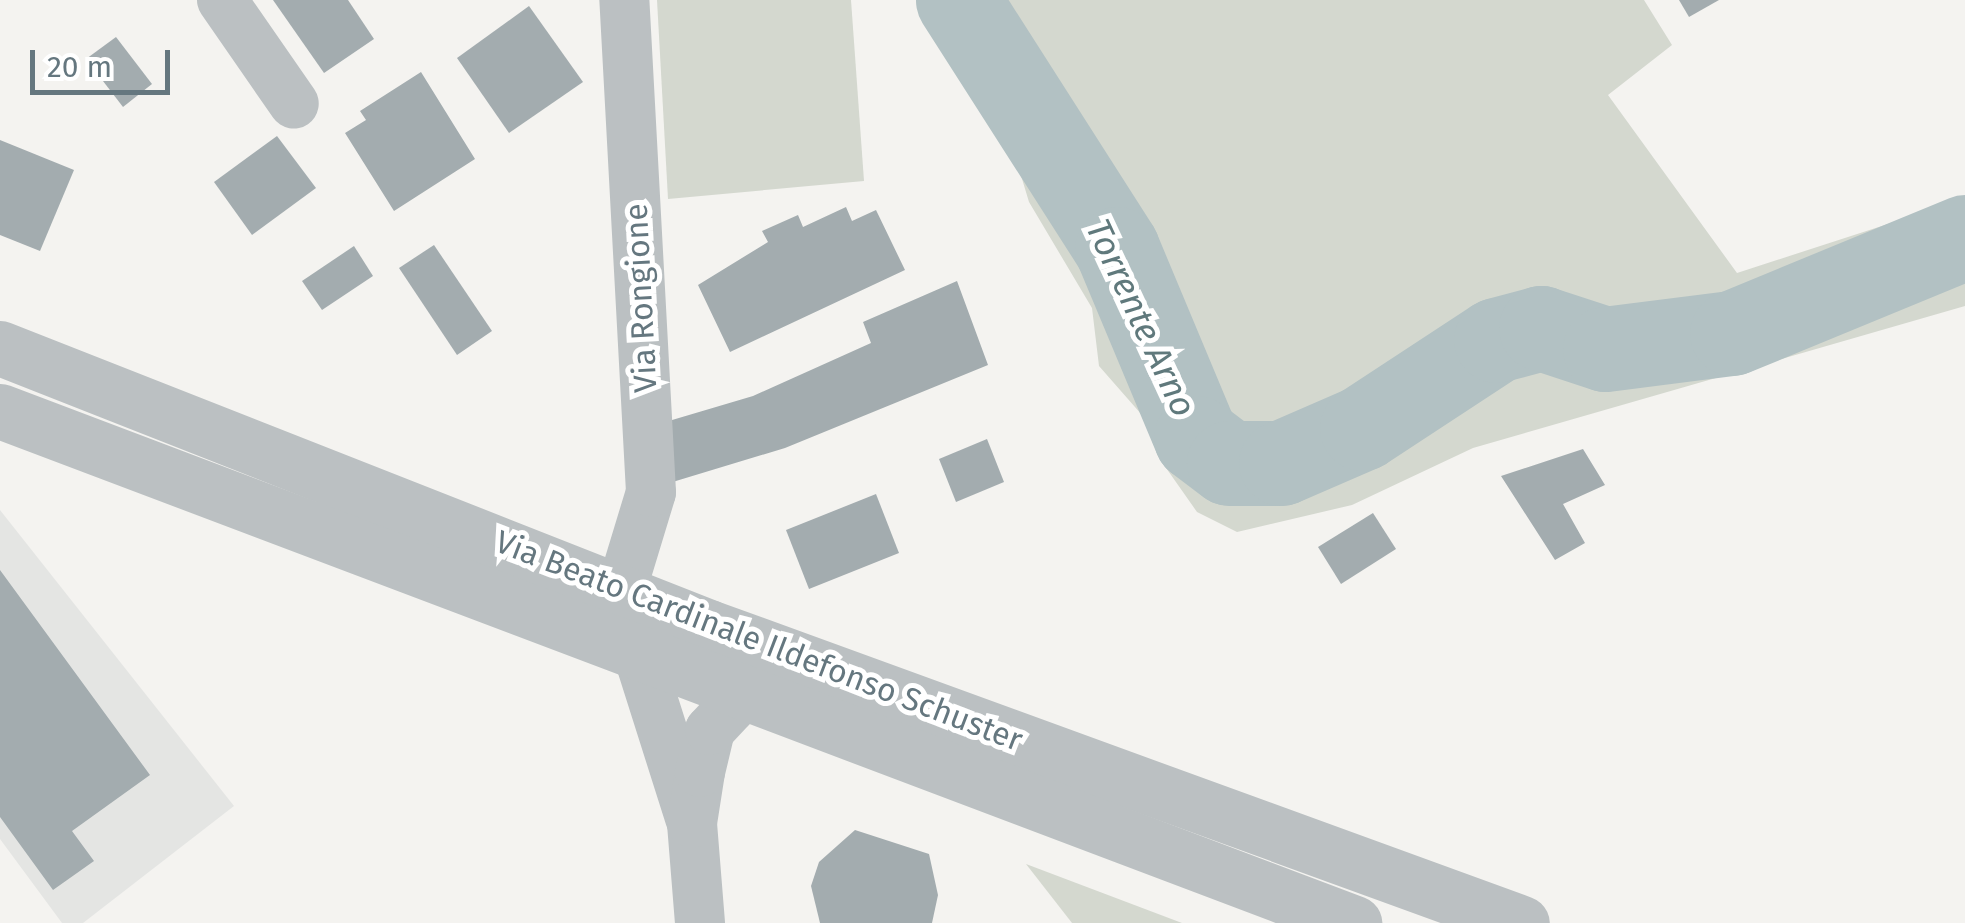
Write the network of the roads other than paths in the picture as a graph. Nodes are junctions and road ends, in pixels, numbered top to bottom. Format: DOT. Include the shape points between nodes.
graph roads {
  1 [pos="222,0"];
  2 [pos="624,0"];
  3 [pos="294,104"];
  4 [pos="0,348"];
  5 [pos="0,411"];
  6 [pos="621,591"];
  7 [pos="640,660"];
  8 [pos="741,697"];
  9 [pos="692,822"];
  10 [pos="700,923"];
  11 [pos="1354,923"];
  12 [pos="1522,923"];
  1 -- 3 [label="street"];
  2 -- 6 [label="street, Via Rongione" via="651,492"];
  4 -- 6 [label="street, Via Beato Cardinale Ildefonso Schuster"];
  5 -- 7 [label="street, Via Beato Cardinale Ildefonso Schuster"];
  6 -- 12 [label="street, Via Beato Cardinale Ildefonso Schuster"];
  7 -- 8 [label="street, Via Beato Cardinale Ildefonso Schuster"];
  7 -- 9 [label="street"];
  8 -- 9 [label="street" via="710,730"];
  8 -- 11 [label="street, Via Beato Cardinale Ildefonso Schuster"];
  9 -- 10 [label="street"];
}
